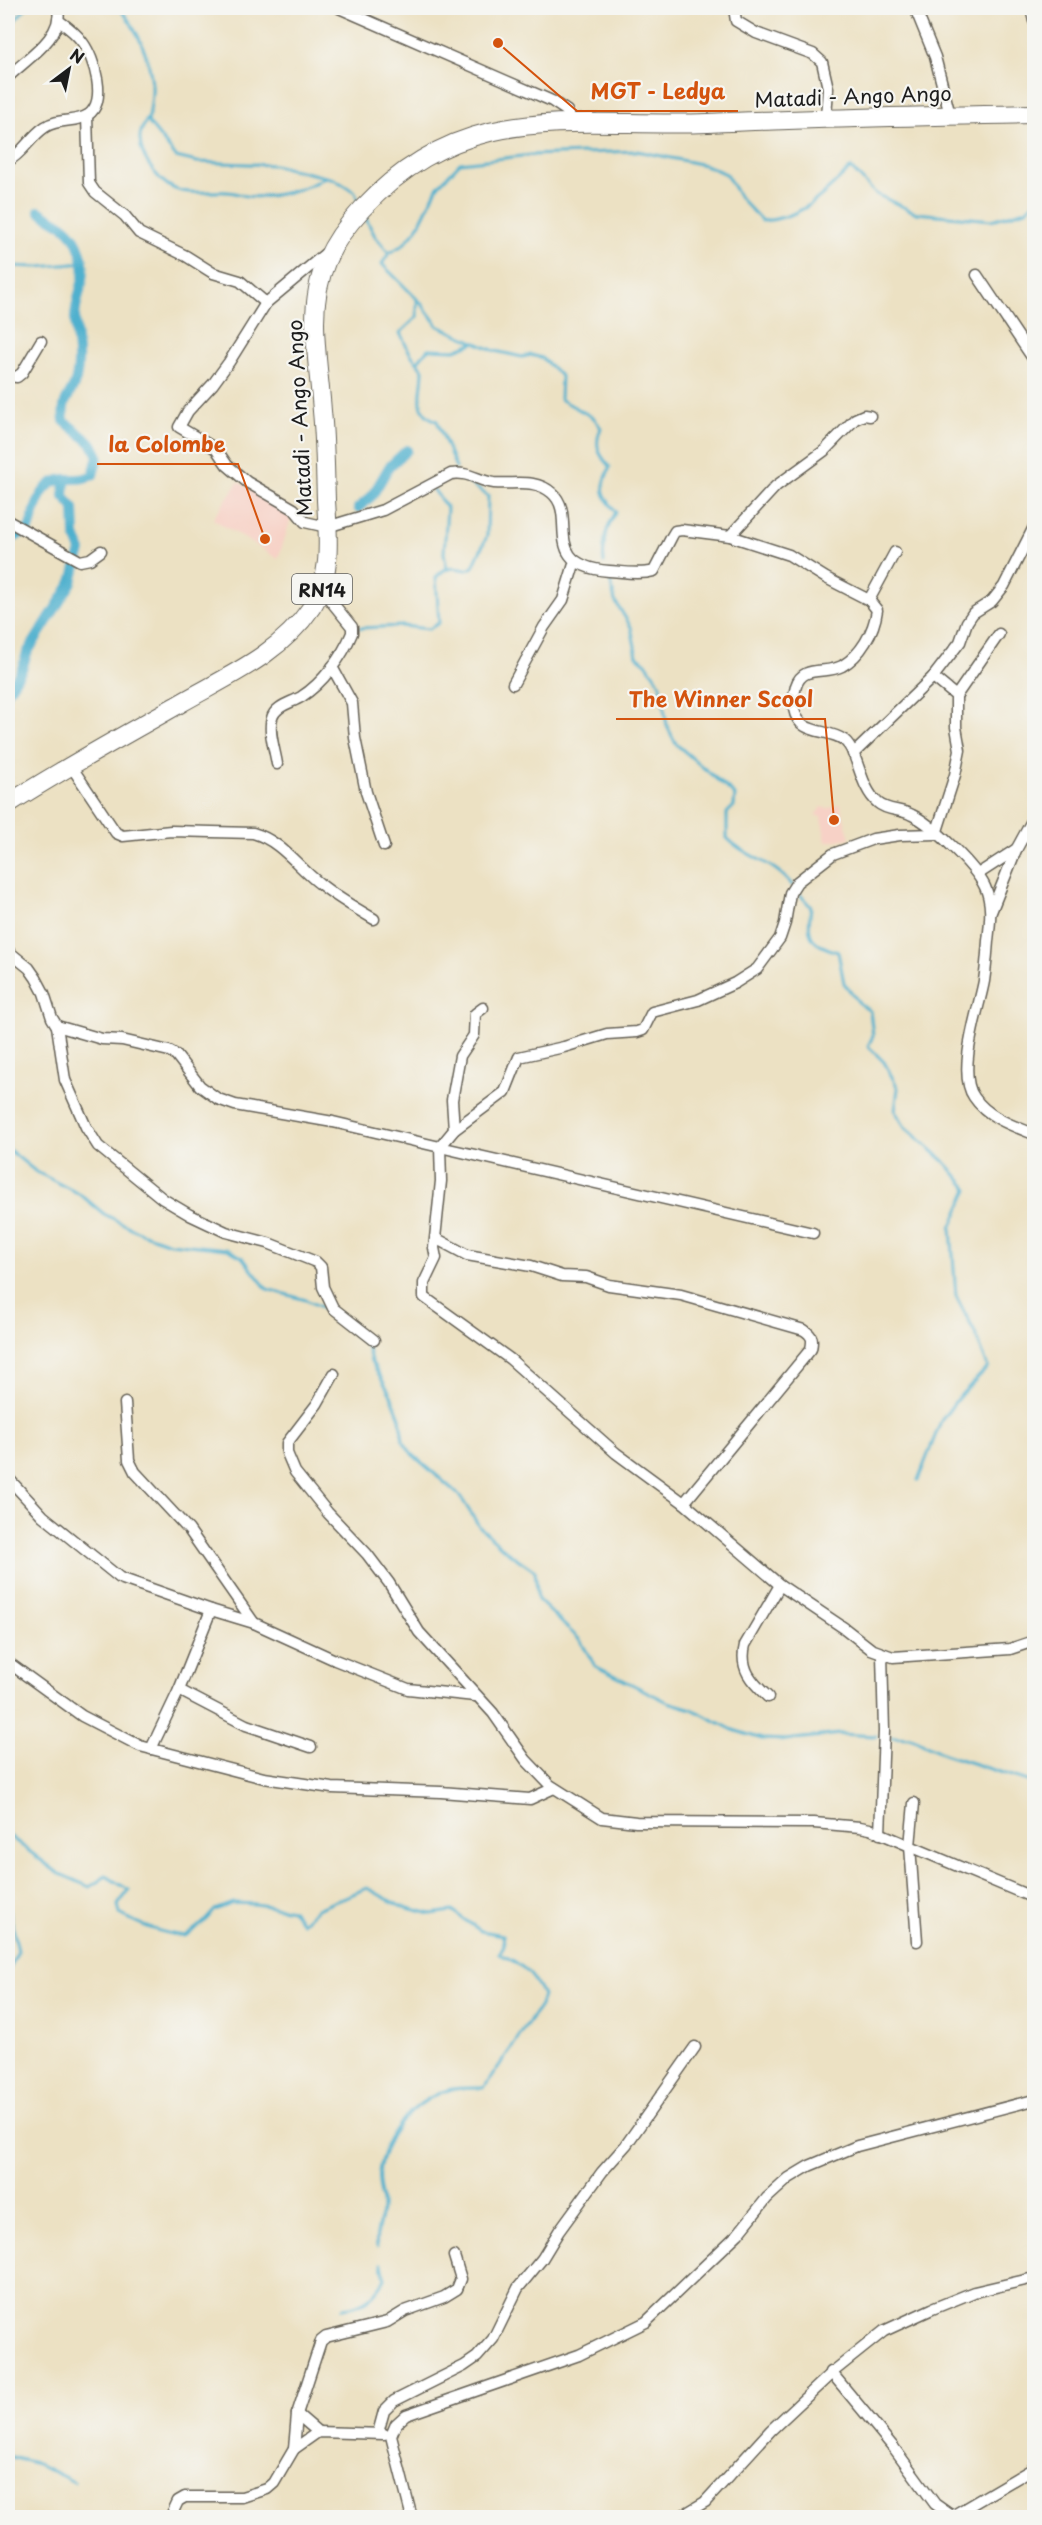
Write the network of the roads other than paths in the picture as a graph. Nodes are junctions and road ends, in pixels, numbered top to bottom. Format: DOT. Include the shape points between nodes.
graph roads {
  1 [pos="58,8"];
  2 [pos="339,8"];
  3 [pos="734,8"];
  4 [pos="915,8"];
  5 [pos="1031,8"];
  6 [pos="59,21"];
  7 [pos="1035,21"];
  8 [pos="8,77"];
  9 [pos="1035,114"];
  10 [pos="950,115"];
  11 [pos="87,116"];
  12 [pos="826,118"];
  13 [pos="570,121"];
  14 [pos="8,161"];
  15 [pos="330,250"];
  16 [pos="977,275"];
  17 [pos="266,303"];
  18 [pos="41,341"];
  19 [pos="1035,360"];
  20 [pos="8,376"];
  21 [pos="870,416"];
  22 [pos="8,521"];
  23 [pos="327,527"];
  24 [pos="1035,527"];
  25 [pos="730,536"];
  26 [pos="101,551"];
  27 [pos="895,552"];
  28 [pos="575,561"];
  29 [pos="322,590"];
  30 [pos="869,600"];
  31 [pos="999,634"];
  32 [pos="332,667"];
  33 [pos="933,676"];
  34 [pos="513,684"];
  35 [pos="956,696"];
  36 [pos="853,754"];
  37 [pos="277,764"];
  38 [pos="70,766"];
  39 [pos="8,804"];
  40 [pos="1035,817"];
  41 [pos="936,834"];
  42 [pos="384,846"];
  43 [pos="1016,850"];
  44 [pos="978,874"];
  45 [pos="991,914"];
  46 [pos="374,919"];
  47 [pos="8,951"];
  48 [pos="483,1008"];
  49 [pos="57,1026"];
  50 [pos="454,1130"];
  51 [pos="1035,1134"];
  52 [pos="440,1147"];
  53 [pos="813,1233"];
  54 [pos="436,1239"];
  55 [pos="374,1340"];
  56 [pos="334,1374"];
  57 [pos="125,1403"];
  58 [pos="8,1478"];
  59 [pos="684,1503"];
  60 [pos="780,1585"];
  61 [pos="211,1610"];
  62 [pos="254,1623"];
  63 [pos="1035,1641"];
  64 [pos="882,1654"];
  65 [pos="9,1663"];
  66 [pos="179,1690"];
  67 [pos="475,1696"];
  68 [pos="768,1698"];
  69 [pos="311,1747"];
  70 [pos="152,1749"];
  71 [pos="554,1788"];
  72 [pos="914,1803"];
  73 [pos="880,1834"];
  74 [pos="909,1846"];
  75 [pos="1035,1898"];
  76 [pos="917,1941"];
  77 [pos="695,2047"];
  78 [pos="1035,2100"];
  79 [pos="454,2256"];
  80 [pos="1035,2278"];
  81 [pos="831,2372"];
  82 [pos="297,2414"];
  83 [pos="318,2432"];
  84 [pos="378,2433"];
  85 [pos="392,2436"];
  86 [pos="294,2449"];
  87 [pos="1035,2468"];
  88 [pos="170,2517"];
  89 [pos="412,2517"];
  90 [pos="678,2517"];
  1 -- 6 [label="street"];
  2 -- 13 [label="street" via="552,101 567,111"];
  3 -- 12 [label="street" via="736,21 756,33 813,54 822,63 828,87"];
  4 -- 10 [label="street"];
  5 -- 7 [label="street"];
  6 -- 8 [label="street" via="42,46"];
  6 -- 11 [label="street" via="84,43 94,68 98,98"];
  9 -- 10 [label="highway, Matadi - Ango Ango / RN14"];
  10 -- 12 [label="highway, Matadi - Ango Ango / RN14"];
  11 -- 14 [label="street" via="56,121 43,128 18,156"];
  11 -- 17 [label="street" via="89,183 95,192 139,233 213,273 240,281"];
  12 -- 13 [label="highway, Matadi - Ango Ango / RN14" via="696,123"];
  13 -- 15 [label="highway, Matadi - Ango Ango / RN14" via="492,129 456,141 423,159 377,193"];
  15 -- 17 [label="street"];
  15 -- 23 [label="highway, Matadi - Ango Ango / RN14" via="317,296 315,324"];
  16 -- 19 [label="street"];
  17 -- 23 [label="street" via="229,362 179,427 216,449 247,482 294,509 305,522"];
  18 -- 20 [label="street" via="22,373"];
  21 -- 25 [label="street" via="855,419 824,451 777,486"];
  22 -- 26 [label="street" via="80,561"];
  23 -- 28 [label="street" via="383,510 461,472 489,482 539,485 553,493 560,505 567,551"];
  23 -- 29 [label="highway, Matadi - Ango Ango / RN14"];
  24 -- 33 [label="street" via="1004,586 992,601 973,613 960,642"];
  25 -- 28 [label="street" via="675,531 654,571 647,573 600,570"];
  25 -- 30 [label="street" via="797,558"];
  27 -- 30 [label="street"];
  28 -- 34 [label="street" via="564,600 544,627"];
  29 -- 32 [label="street" via="352,627 349,640"];
  29 -- 38 [label="highway, Matadi - Ango Ango / RN14" via="301,622 277,647"];
  30 -- 36 [label="street" via="877,610 875,623 856,654 842,666 804,673 795,690 794,707 799,721 843,739"];
  31 -- 35 [label="street"];
  32 -- 37 [label="street" via="300,698 275,711 271,730"];
  32 -- 42 [label="street" via="352,703 366,792"];
  33 -- 35 [label="street"];
  33 -- 36 [label="street"];
  35 -- 41 [label="street" via="960,750"];
  36 -- 41 [label="street" via="862,780 880,805 916,817"];
  38 -- 39 [label="highway, Matadi - Ango Ango / RN14"];
  38 -- 46 [label="street" via="117,833 123,836 171,831 265,836 321,885"];
  40 -- 43 [label="street"];
  41 -- 44 [label="street"];
  41 -- 50 [label="street" via="873,839 833,854 790,892 780,938 757,969 698,1000 652,1012 643,1030 607,1034 519,1057 505,1092"];
  43 -- 44 [label="street"];
  43 -- 45 [label="street"];
  44 -- 45 [label="street"];
  45 -- 51 [label="street" via="984,982 970,1037 968,1082 973,1096 993,1116"];
  47 -- 49 [label="street" via="36,978"];
  48 -- 50 [label="street" via="475,1014 473,1039 460,1056 452,1100"];
  49 -- 52 [label="street" via="169,1051 207,1092 235,1105 333,1122"];
  49 -- 55 [label="street" via="65,1080 98,1146 163,1199 190,1215 226,1232 316,1262 333,1308"];
  50 -- 52 [label="street"];
  52 -- 53 [label="street"];
  52 -- 54 [label="street"];
  54 -- 59 [label="street" via="436,1258 424,1282 424,1297 510,1359 616,1453"];
  54 -- 59 [label="street" via="467,1255 531,1266 562,1276 586,1277 609,1285 681,1295 811,1335 811,1349"];
  56 -- 67 [label="street" via="287,1443 295,1472 367,1554 419,1632"];
  57 -- 62 [label="street" via="129,1460 135,1472 189,1530"];
  58 -- 61 [label="street" via="43,1516 120,1578"];
  59 -- 60 [label="street"];
  60 -- 64 [label="street"];
  60 -- 68 [label="street" via="742,1655 749,1679"];
  61 -- 62 [label="street"];
  61 -- 66 [label="street"];
  62 -- 67 [label="street" via="408,1689"];
  63 -- 64 [label="street" via="1010,1649 893,1657"];
  64 -- 73 [label="street"];
  65 -- 70 [label="street" via="82,1716"];
  66 -- 69 [label="street" via="246,1725"];
  66 -- 70 [label="street"];
  67 -- 71 [label="street" via="493,1713 526,1760"];
  70 -- 71 [label="street" via="264,1778 332,1788 441,1791 530,1799"];
  71 -- 73 [label="street" via="602,1818 636,1822 813,1823 860,1827"];
  72 -- 74 [label="street"];
  73 -- 74 [label="street"];
  74 -- 75 [label="street"];
  74 -- 76 [label="street"];
  77 -- 84 [label="street" via="518,2288 493,2339 464,2366 394,2401 384,2411"];
  78 -- 85 [label="street" via="857,2146 809,2166 767,2198 730,2241 646,2322 579,2355 406,2415 396,2424"];
  79 -- 82 [label="street" via="461,2279 451,2293 387,2322 321,2341"];
  80 -- 81 [label="street" via="974,2292 884,2331"];
  81 -- 87 [label="street" via="935,2504 952,2516"];
  81 -- 90 [label="street" via="705,2502"];
  82 -- 83 [label="street"];
  82 -- 86 [label="street"];
  83 -- 84 [label="street"];
  83 -- 86 [label="street"];
  84 -- 85 [label="street"];
  85 -- 89 [label="street"];
  86 -- 88 [label="street" via="267,2489 242,2497 185,2497 178,2501"];
}
